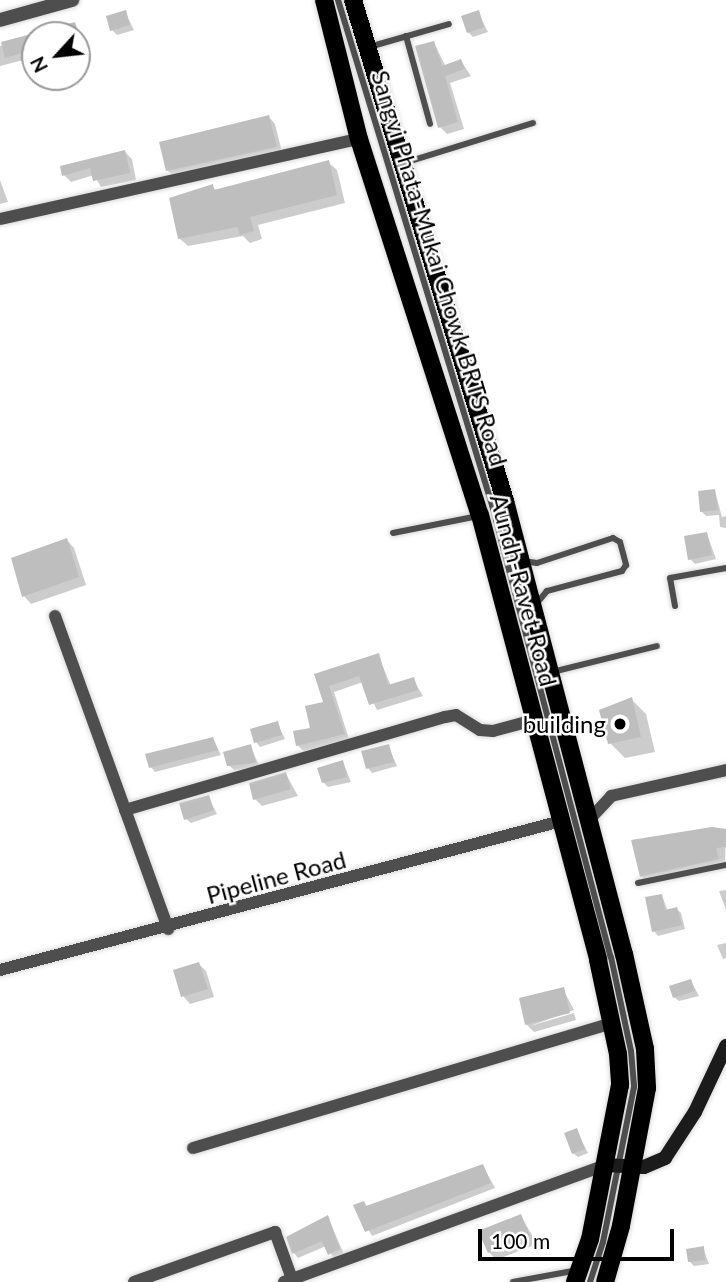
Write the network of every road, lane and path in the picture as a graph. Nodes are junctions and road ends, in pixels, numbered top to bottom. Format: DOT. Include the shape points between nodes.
graph roads {
  1 [pos="72,0"];
  2 [pos="324,0"];
  3 [pos="338,0"];
  4 [pos="353,0"];
  5 [pos="0,20"];
  6 [pos="449,24"];
  7 [pos="406,36"];
  8 [pos="367,47"];
  9 [pos="533,123"];
  10 [pos="430,124"];
  11 [pos="359,139"];
  12 [pos="403,164"];
  13 [pos="0,219"];
  14 [pos="480,515"];
  15 [pos="393,533"];
  16 [pos="521,561"];
  17 [pos="726,568"];
  18 [pos="675,606"];
  19 [pos="534,610"];
  20 [pos="55,616"];
  21 [pos="657,646"];
  22 [pos="550,673"];
  23 [pos="534,720"];
  24 [pos="726,770"];
  25 [pos="125,810"];
  26 [pos="589,820"];
  27 [pos="561,821"];
  28 [pos="726,864"];
  29 [pos="638,883"];
  30 [pos="168,929"];
  31 [pos="0,970"];
  32 [pos="611,1023"];
  33 [pos="726,1046"];
  34 [pos="193,1148"];
  35 [pos="618,1166"];
  36 [pos="582,1278"];
  37 [pos="288,1281"];
  38 [pos="134,1282"];
  39 [pos="513,1282"];
  40 [pos="605,1282"];
  1 -- 5 [label="street"];
  2 -- 11 [label="main road, Aundh-Ravet Road"];
  3 -- 35 [label="lane, Sangvi Phata-Mukai Chowk BRTS Road" via="492,505 611,957 634,1074"];
  4 -- 8 [label="main road, Aundh-Ravet Road"];
  6 -- 7 [label="lane"];
  7 -- 8 [label="lane"];
  7 -- 10 [label="lane"];
  8 -- 12 [label="main road, Aundh-Ravet Road"];
  9 -- 12 [label="lane"];
  11 -- 13 [label="street"];
  11 -- 14 [label="main road, Aundh-Ravet Road"];
  12 -- 16 [label="main road, Aundh-Ravet Road"];
  14 -- 15 [label="lane"];
  14 -- 23 [label="main road, Aundh-Ravet Road"];
  16 -- 19 [label="main road, Aundh-Ravet Road"];
  16 -- 19 [label="lane" via="537,564 613,538 620,542 625,559 622,571 547,591"];
  17 -- 18 [label="lane" via="670,578"];
  19 -- 22 [label="main road, Aundh-Ravet Road"];
  20 -- 25 [label="street"];
  21 -- 22 [label="lane"];
  22 -- 26 [label="main road, Aundh-Ravet Road"];
  23 -- 25 [label="street" via="493,731 480,730 456,715 444,717"];
  23 -- 27 [label="main road, Aundh-Ravet Road"];
  24 -- 26 [label="street" via="611,796"];
  25 -- 30 [label="street"];
  26 -- 35 [label="main road, Aundh-Ravet Road" via="645,1049 647,1088"];
  27 -- 30 [label="street, Pipeline Road"];
  27 -- 32 [label="main road, Aundh-Ravet Road"];
  28 -- 29 [label="lane"];
  30 -- 31 [label="street, Pipeline Road"];
  32 -- 34 [label="street"];
  32 -- 35 [label="main road, Aundh-Ravet Road" via="620,1085"];
  33 -- 35 [label="main road" via="695,1112 665,1158 653,1166"];
  35 -- 36 [label="main road, Aundh-Ravet Road"];
  35 -- 37 [label="street"];
  35 -- 40 [label="main road, Aundh-Ravet Road"];
  36 -- 39 [label="lane"];
  37 -- 38 [label="street" via="275,1232"];
}
